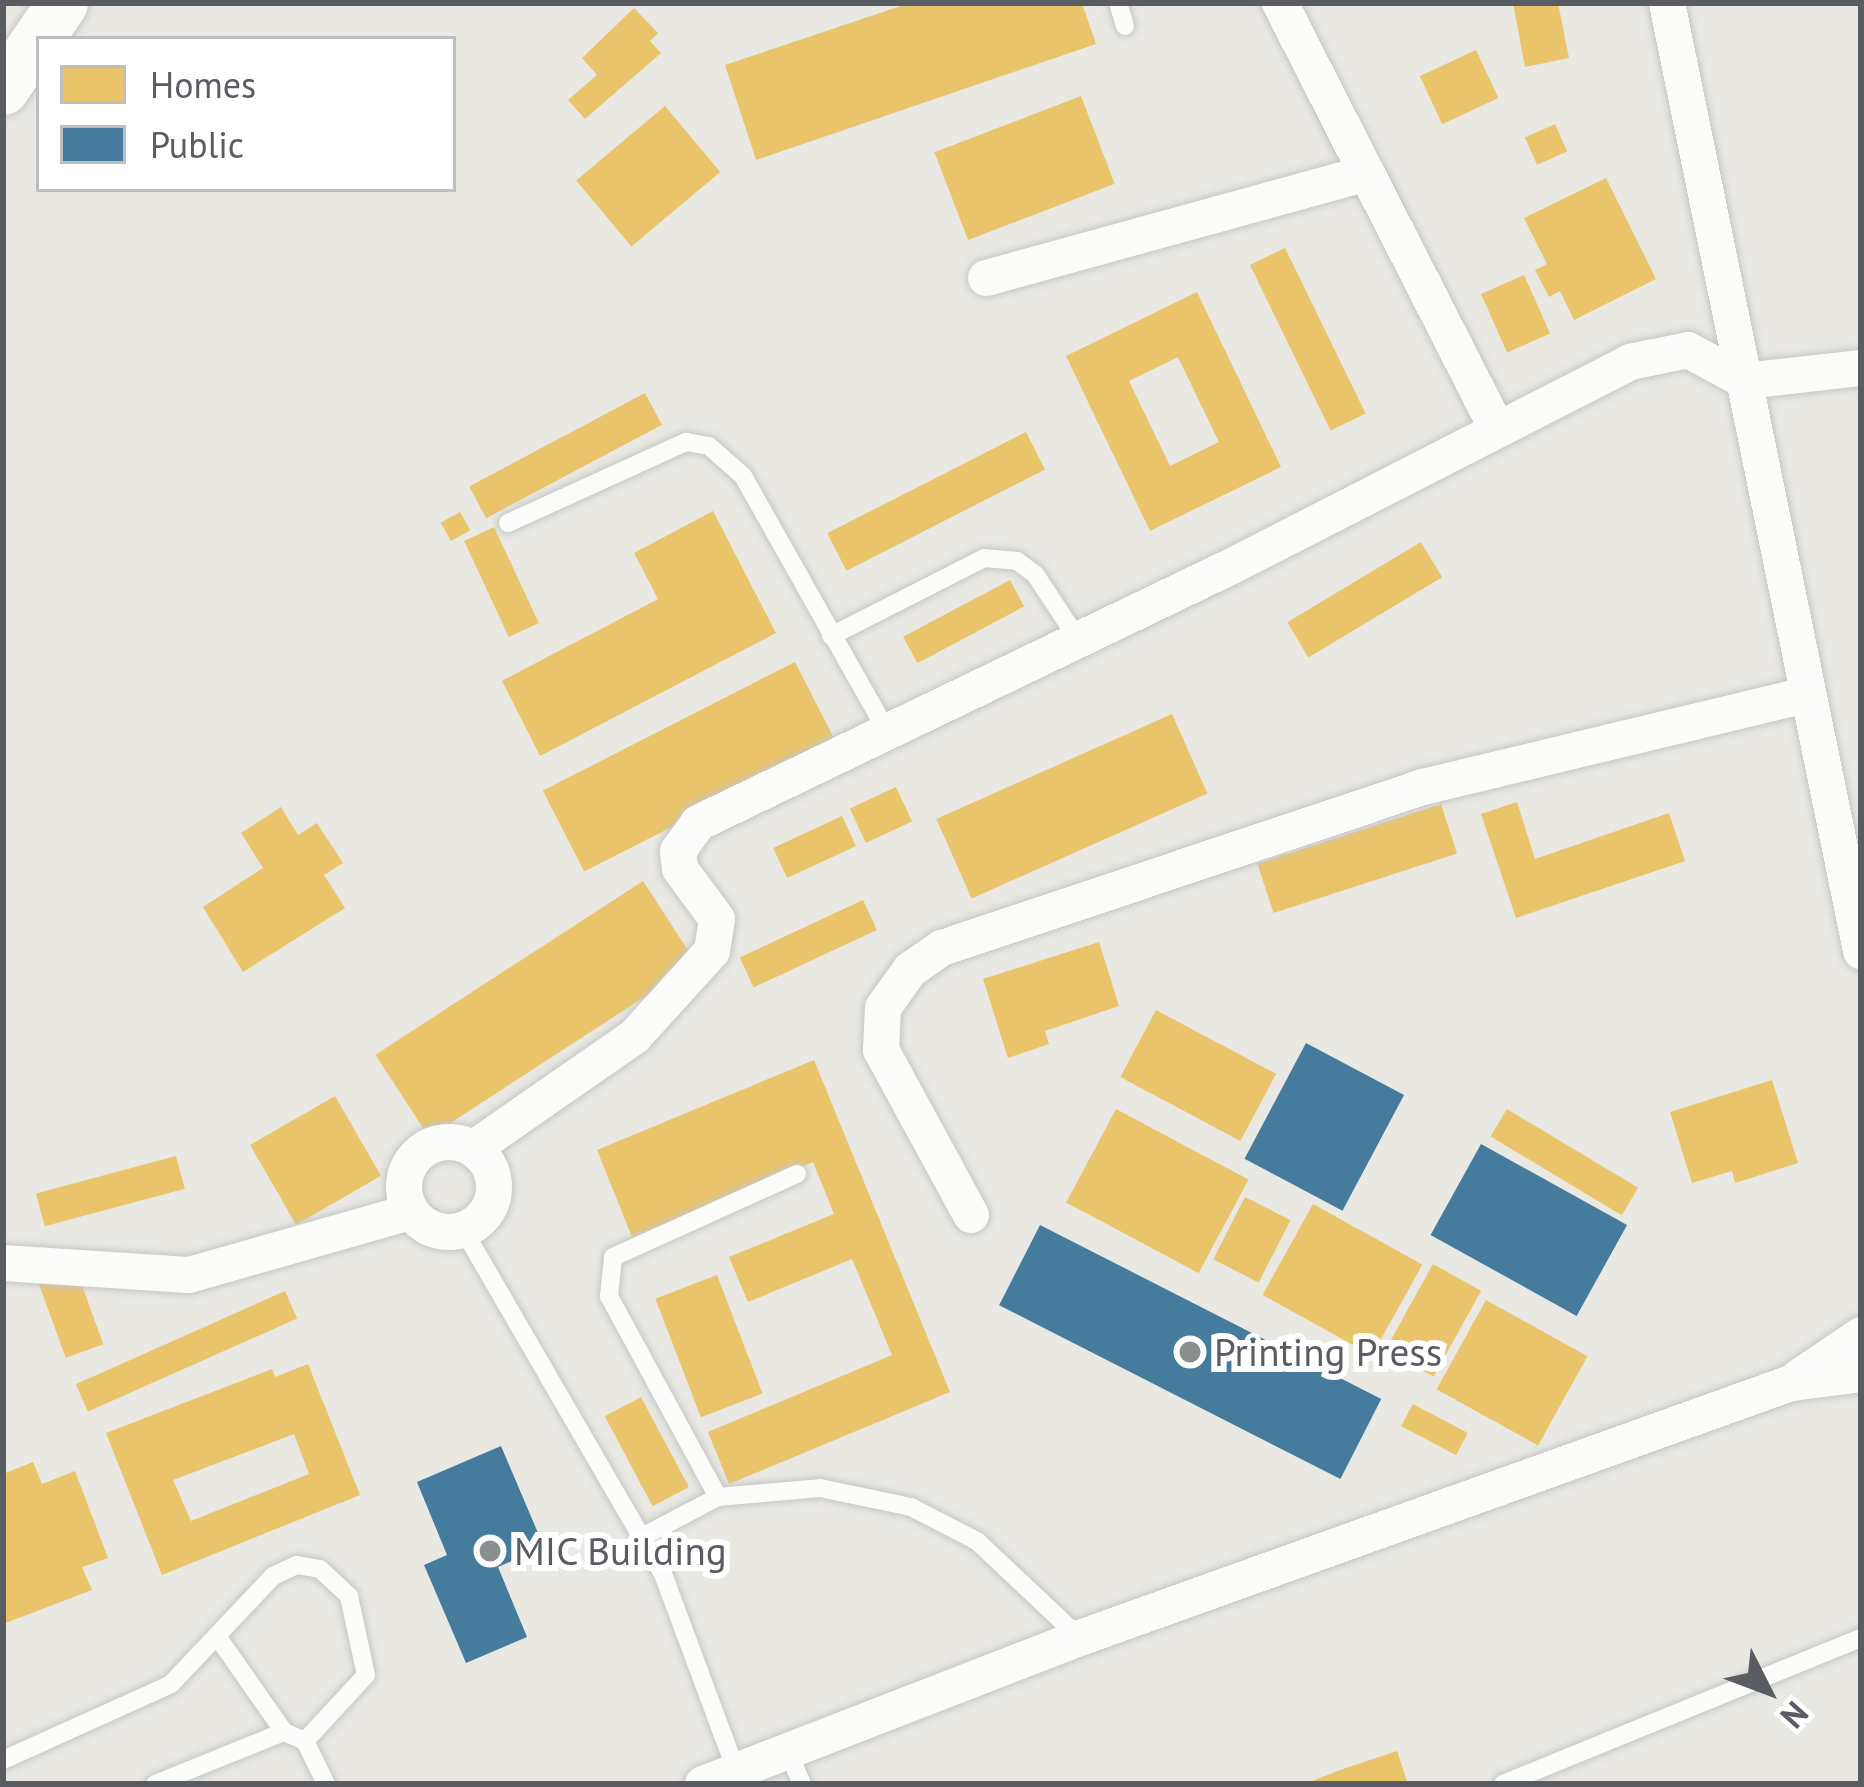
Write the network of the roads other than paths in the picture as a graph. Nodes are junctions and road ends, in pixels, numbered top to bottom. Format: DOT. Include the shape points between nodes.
graph roads {
  1 [pos="62,3"];
  2 [pos="1118,3"];
  3 [pos="1280,3"];
  4 [pos="1667,3"];
  5 [pos="1125,26"];
  6 [pos="39,36"];
  7 [pos="36,41"];
  8 [pos="3,89"];
  9 [pos="1366,173"];
  10 [pos="986,278"];
  11 [pos="1861,368"];
  12 [pos="1745,381"];
  13 [pos="1498,430"];
  14 [pos="508,524"];
  15 [pos="1075,635"];
  16 [pos="831,636"];
  17 [pos="1807,695"];
  18 [pos="886,730"];
  19 [pos="1861,952"];
  20 [pos="474,1148"];
  21 [pos="797,1174"];
  22 [pos="410,1212"];
  23 [pos="971,1215"];
  24 [pos="464,1231"];
  25 [pos="3,1263"];
  26 [pos="1861,1335"];
  27 [pos="1861,1375"];
  28 [pos="1791,1383"];
  29 [pos="718,1497"];
  30 [pos="642,1537"];
  31 [pos="1079,1638"];
  32 [pos="1861,1638"];
  33 [pos="219,1639"];
  34 [pos="284,1732"];
  35 [pos="305,1741"];
  36 [pos="3,1760"];
  37 [pos="794,1767"];
  38 [pos="720,1777"];
  39 [pos="155,1784"];
  40 [pos="326,1784"];
  41 [pos="1503,1784"];
  1 -- 6 [label="main road"];
  2 -- 5 [label="lane"];
  3 -- 9 [label="street"];
  4 -- 12 [label="street"];
  7 -- 8 [label="main road"];
  9 -- 10 [label="street"];
  9 -- 13 [label="street"];
  11 -- 12 [label="street"];
  12 -- 13 [label="street" via="1688,350 1650,358"];
  12 -- 17 [label="street"];
  13 -- 15 [label="street" via="1230,567"];
  14 -- 16 [label="lane" via="686,442 709,446 742,476"];
  15 -- 16 [label="lane" via="1035,574 1017,561 985,558"];
  15 -- 18 [label="street"];
  16 -- 18 [label="lane"];
  17 -- 19 [label="street"];
  17 -- 23 [label="street" via="1423,787 942,948 910,970 883,1008 881,1050"];
  18 -- 20 [label="street" via="698,824 678,851 680,868 717,920 712,951 634,1037"];
  20 -- 22 [label="street" via="434,1144 417,1155 405,1173"];
  20 -- 24 [label="street" via="495,1182 492,1203"];
  21 -- 29 [label="lane" via="613,1257 609,1296"];
  22 -- 24 [label="street" via="424,1227"];
  22 -- 25 [label="street" via="189,1275"];
  24 -- 30 [label="lane"];
  26 -- 28 [label="street"];
  27 -- 28 [label="street"];
  28 -- 31 [label="street"];
  29 -- 30 [label="lane"];
  29 -- 31 [label="lane" via="820,1488 911,1507 977,1541"];
  30 -- 38 [label="lane"];
  31 -- 37 [label="street"];
  32 -- 41 [label="lane"];
  33 -- 34 [label="lane"];
  33 -- 35 [label="lane" via="273,1576 297,1565 320,1569 349,1596 366,1675"];
  33 -- 36 [label="lane" via="170,1684"];
  34 -- 35 [label="lane"];
  34 -- 39 [label="lane"];
  35 -- 40 [label="lane"];
  37 -- 38 [label="street"];
}
